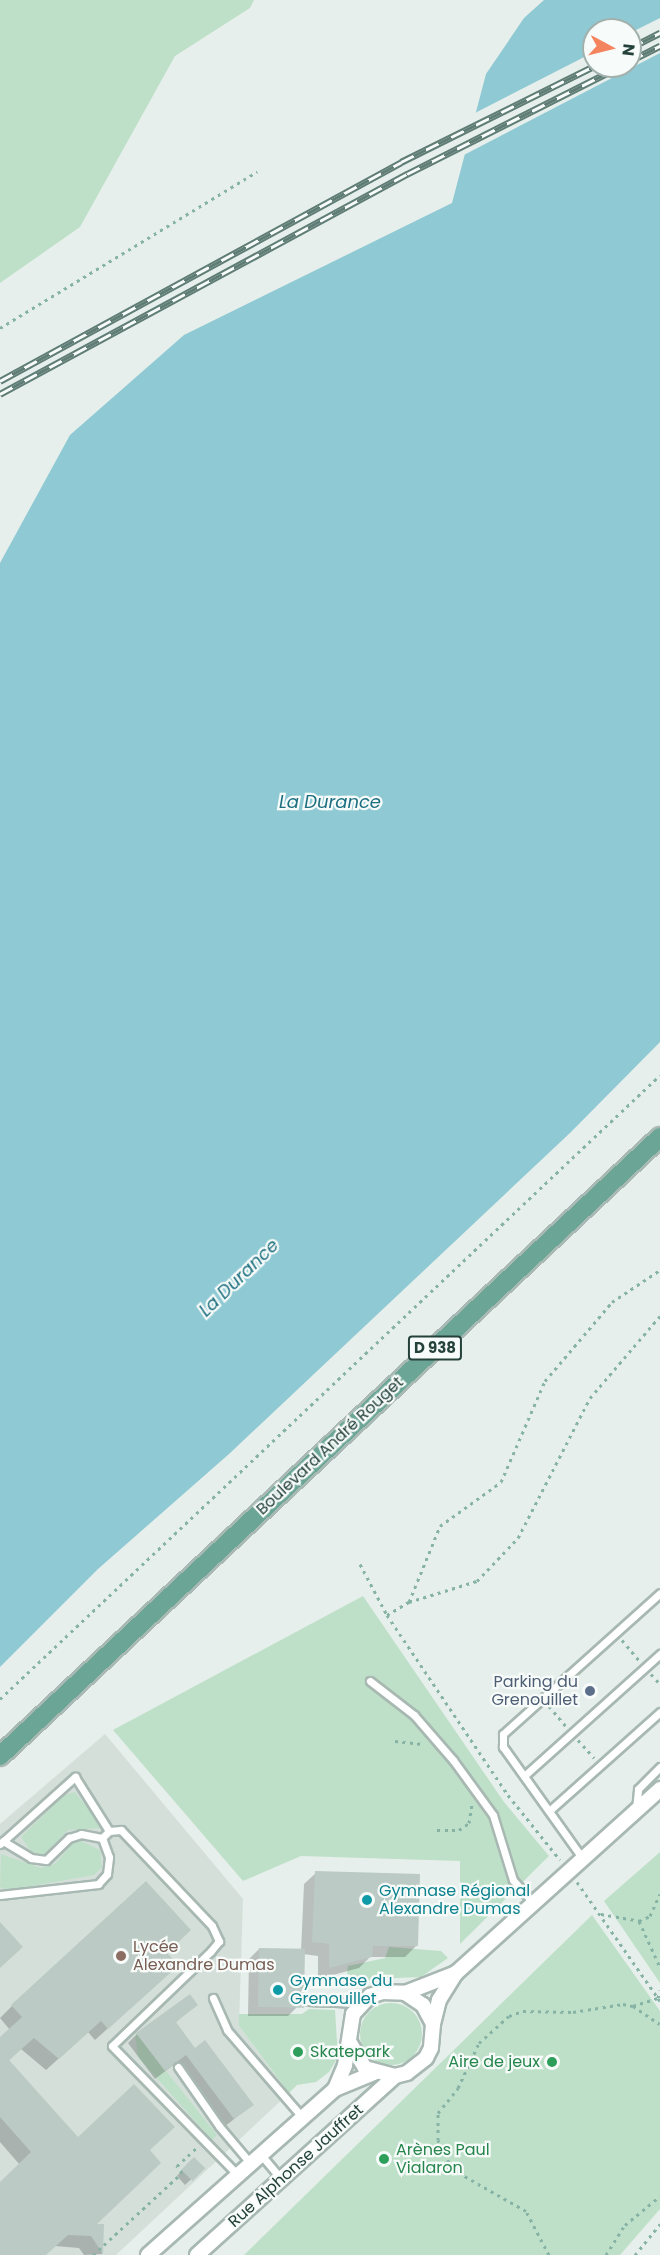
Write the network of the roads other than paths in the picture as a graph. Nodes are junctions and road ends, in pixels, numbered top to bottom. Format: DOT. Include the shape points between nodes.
graph roads {
  1 [pos="660,1137"];
  2 [pos="660,1593"];
  3 [pos="660,1654"];
  4 [pos="370,1681"];
  5 [pos="660,1712"];
  6 [pos="0,1756"];
  7 [pos="660,1767"];
  8 [pos="524,1776"];
  9 [pos="660,1789"];
  10 [pos="549,1811"];
  11 [pos="636,1811"];
  12 [pos="110,1831"];
  13 [pos="102,1838"];
  14 [pos="1,1843"];
  15 [pos="583,1859"];
  16 [pos="0,1895"];
  17 [pos="534,1903"];
  18 [pos="456,1973"];
  19 [pos="405,1993"];
  20 [pos="213,1998"];
  21 [pos="308,2001"];
  22 [pos="361,2003"];
  23 [pos="433,2024"];
  24 [pos="349,2041"];
  25 [pos="178,2067"];
  26 [pos="374,2073"];
  27 [pos="395,2076"];
  28 [pos="335,2089"];
  29 [pos="303,2118"];
  30 [pos="257,2161"];
  31 [pos="239,2176"];
  32 [pos="281,2179"];
  33 [pos="148,2255"];
  34 [pos="197,2255"];
  1 -- 6 [label="main road, Boulevard André Rouget / D 938"];
  2 -- 8 [label="lane" via="503,1734 503,1747"];
  3 -- 8 [label="lane"];
  4 -- 17 [label="lane" via="414,1715 453,1760 493,1815 513,1880"];
  5 -- 10 [label="lane"];
  7 -- 11 [label="lane" via="638,1789"];
  8 -- 10 [label="lane"];
  9 -- 11 [label="street, Rue Alphonse Jauffret"];
  10 -- 15 [label="lane"];
  11 -- 15 [label="street, Rue Alphonse Jauffret"];
  12 -- 13 [label="lane"];
  12 -- 14 [label="lane" via="75,1777"];
  12 -- 31 [label="lane" via="121,1830 212,1926 219,1941 112,2046"];
  13 -- 14 [label="lane" via="81,1834 69,1838 46,1860 31,1858"];
  13 -- 16 [label="lane" via="108,1865 107,1874 98,1884"];
  15 -- 17 [label="street, Rue Alphonse Jauffret"];
  17 -- 18 [label="street, Rue Alphonse Jauffret"];
  18 -- 19 [label="street, Rue Alphonse Jauffret"];
  18 -- 23 [label="street, Rue Alphonse Jauffret" via="439,2000"];
  19 -- 22 [label="street, Rue Alphonse Jauffret" via="382,1992"];
  19 -- 23 [label="street" via="423,2005"];
  20 -- 29 [label="lane" via="226,2030"];
  21 -- 22 [label="lane"];
  22 -- 24 [label="street, Rue Alphonse Jauffret" via="349,2027"];
  23 -- 27 [label="street, Rue Alphonse Jauffret" via="432,2048 426,2058 407,2073"];
  24 -- 26 [label="street" via="358,2060"];
  24 -- 28 [label="street, Rue Alphonse Jauffret"];
  25 -- 30 [label="lane" via="219,2126"];
  26 -- 27 [label="street"];
  26 -- 28 [label="street, Rue Alphonse Jauffret"];
  27 -- 32 [label="street, Rue Alphonse Jauffret"];
  28 -- 29 [label="street, Rue Alphonse Jauffret"];
  29 -- 30 [label="street, Rue Alphonse Jauffret"];
  30 -- 31 [label="street, Rue Alphonse Jauffret"];
  30 -- 32 [label="lane"];
  31 -- 33 [label="street, Rue Alphonse Jauffret"];
  32 -- 34 [label="street, Rue Alphonse Jauffret"];
}
